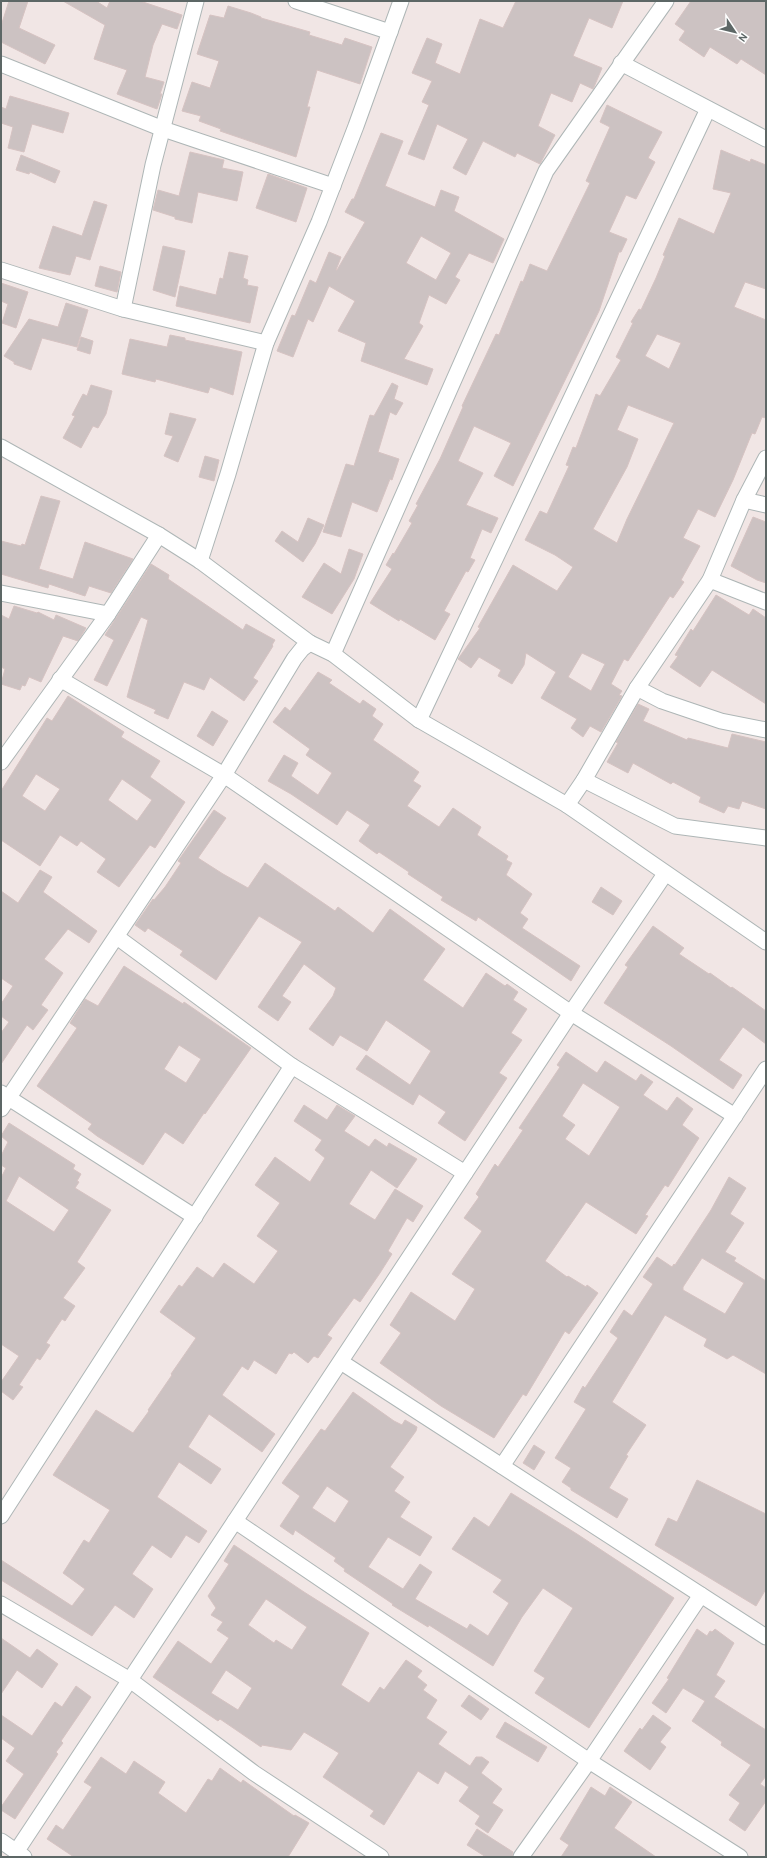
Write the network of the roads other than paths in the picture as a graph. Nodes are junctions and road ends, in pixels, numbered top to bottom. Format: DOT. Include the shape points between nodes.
graph roads {
  1 [pos="196,1"];
  2 [pos="296,1"];
  3 [pos="401,1"];
  4 [pos="666,1"];
  5 [pos="390,32"];
  6 [pos="621,63"];
  7 [pos="1,64"];
  8 [pos="708,109"];
  9 [pos="162,129"];
  10 [pos="766,139"];
  11 [pos="333,186"];
  12 [pos="1,270"];
  13 [pos="123,309"];
  14 [pos="266,343"];
  15 [pos="1,447"];
  16 [pos="766,458"];
  17 [pos="744,500"];
  18 [pos="766,505"];
  19 [pos="159,535"];
  20 [pos="200,561"];
  21 [pos="710,580"];
  22 [pos="1,593"];
  23 [pos="766,602"];
  24 [pos="108,614"];
  25 [pos="310,643"];
  26 [pos="332,654"];
  27 [pos="60,679"];
  28 [pos="637,688"];
  29 [pos="419,720"];
  30 [pos="766,730"];
  31 [pos="1,762"];
  32 [pos="224,775"];
  33 [pos="584,780"];
  34 [pos="567,805"];
  35 [pos="766,838"];
  36 [pos="665,874"];
  37 [pos="117,937"];
  38 [pos="766,942"];
  39 [pos="571,1013"];
  40 [pos="292,1066"];
  41 [pos="766,1069"];
  42 [pos="4,1100"];
  43 [pos="735,1116"];
  44 [pos="465,1173"];
  45 [pos="195,1217"];
  46 [pos="341,1362"];
  47 [pos="502,1466"];
  48 [pos="1,1516"];
  49 [pos="235,1521"];
  50 [pos="701,1595"];
  51 [pos="1,1604"];
  52 [pos="766,1637"];
  53 [pos="130,1680"];
  54 [pos="589,1761"];
  55 [pos="1,1841"];
  56 [pos="20,1854"];
  57 [pos="381,1857"];
  58 [pos="522,1857"];
  59 [pos="740,1857"];
  1 -- 9 [label="street"];
  2 -- 5 [label="street"];
  3 -- 5 [label="street"];
  4 -- 6 [label="street"];
  5 -- 11 [label="street"];
  6 -- 8 [label="street"];
  6 -- 26 [label="street" via="546,171"];
  7 -- 9 [label="street"];
  8 -- 10 [label="street"];
  8 -- 29 [label="street"];
  9 -- 11 [label="street"];
  9 -- 13 [label="street"];
  11 -- 14 [label="street"];
  12 -- 13 [label="street"];
  13 -- 14 [label="street"];
  14 -- 20 [label="street"];
  15 -- 19 [label="street"];
  16 -- 17 [label="street"];
  17 -- 18 [label="street"];
  17 -- 21 [label="street"];
  19 -- 20 [label="street"];
  19 -- 24 [label="street"];
  20 -- 25 [label="street"];
  21 -- 23 [label="street"];
  21 -- 28 [label="street"];
  22 -- 24 [label="street"];
  24 -- 27 [label="street"];
  25 -- 26 [label="street"];
  25 -- 32 [label="street" via="294,659"];
  26 -- 29 [label="street"];
  27 -- 31 [label="street"];
  27 -- 32 [label="street"];
  28 -- 30 [label="street" via="662,701 721,721"];
  28 -- 33 [label="street"];
  29 -- 34 [label="street"];
  32 -- 37 [label="street"];
  32 -- 39 [label="street"];
  33 -- 34 [label="street"];
  33 -- 35 [label="street" via="675,826"];
  34 -- 36 [label="street"];
  36 -- 38 [label="street"];
  36 -- 39 [label="street"];
  37 -- 40 [label="street"];
  37 -- 42 [label="street"];
  39 -- 43 [label="street"];
  39 -- 44 [label="street"];
  40 -- 44 [label="street"];
  40 -- 45 [label="street"];
  41 -- 43 [label="street"];
  42 -- 45 [label="street"];
  43 -- 47 [label="street"];
  44 -- 46 [label="street"];
  45 -- 48 [label="street"];
  46 -- 47 [label="street"];
  46 -- 49 [label="street"];
  47 -- 50 [label="street"];
  49 -- 53 [label="street"];
  49 -- 54 [label="street"];
  50 -- 52 [label="street"];
  50 -- 54 [label="street"];
  51 -- 53 [label="street"];
  53 -- 56 [label="street"];
  53 -- 57 [label="street" via="254,1773"];
  54 -- 58 [label="street"];
  54 -- 59 [label="street"];
  55 -- 56 [label="street"];
}
